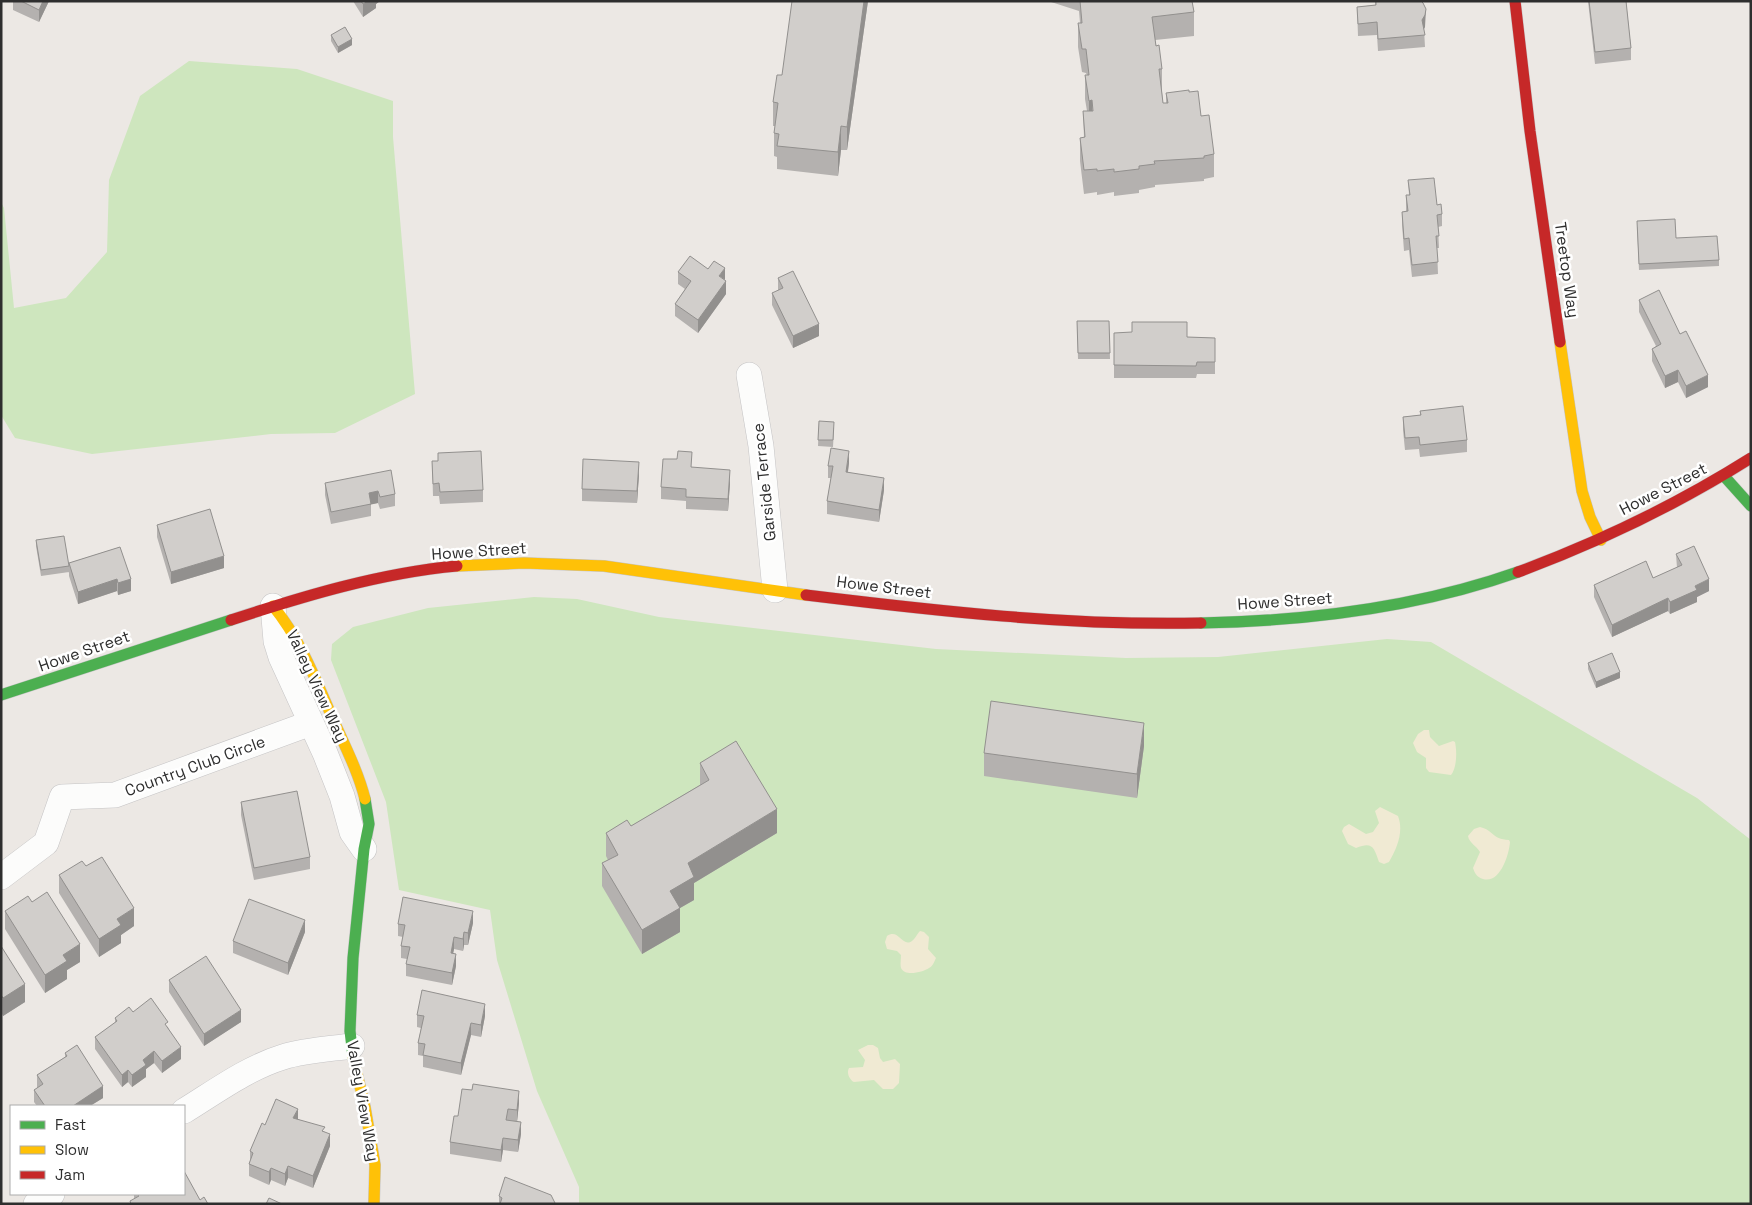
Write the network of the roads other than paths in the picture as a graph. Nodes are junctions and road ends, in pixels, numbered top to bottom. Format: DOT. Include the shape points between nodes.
graph roads {
  1 [pos="1516,1"];
  2 [pos="749,375"];
  3 [pos="1751,458"];
  4 [pos="1724,476"];
  5 [pos="1751,506"];
  6 [pos="1601,540"];
  7 [pos="775,590"];
  8 [pos="273,606"];
  9 [pos="1,695"];
  10 [pos="311,722"];
  11 [pos="364,849"];
  12 [pos="1,877"];
  13 [pos="352,1046"];
  14 [pos="185,1110"];
  15 [pos="50,1195"];
  16 [pos="36,1204"];
  17 [pos="374,1204"];
  1 -- 6 [label="main road, Treetop Way" via="1530,131 1582,491"];
  2 -- 7 [label="street, Garside Terrace" via="762,446"];
  3 -- 4 [label="main road, Howe Street"];
  4 -- 5 [label="main road"];
  4 -- 6 [label="main road, Howe Street"];
  6 -- 7 [label="main road, Howe Street" via="1513,573 1432,597 1281,620 1127,623 1024,618"];
  7 -- 8 [label="main road, Howe Street" via="607,566 487,564 402,574"];
  8 -- 9 [label="main road, Howe Street"];
  8 -- 10 [label="street, Valley View Way" via="281,657"];
  8 -- 11 [label="main road, Valley View Way" via="299,643 358,776 369,824"];
  10 -- 11 [label="street, Valley View Way" via="335,779 352,832"];
  10 -- 12 [label="street, Country Club Circle" via="115,796 62,796 46,843"];
  11 -- 13 [label="main road, Valley View Way" via="353,958"];
  13 -- 14 [label="street" via="301,1053 272,1061 238,1077"];
  13 -- 17 [label="main road, Valley View Way" via="375,1165"];
  15 -- 16 [label="street"];
}
